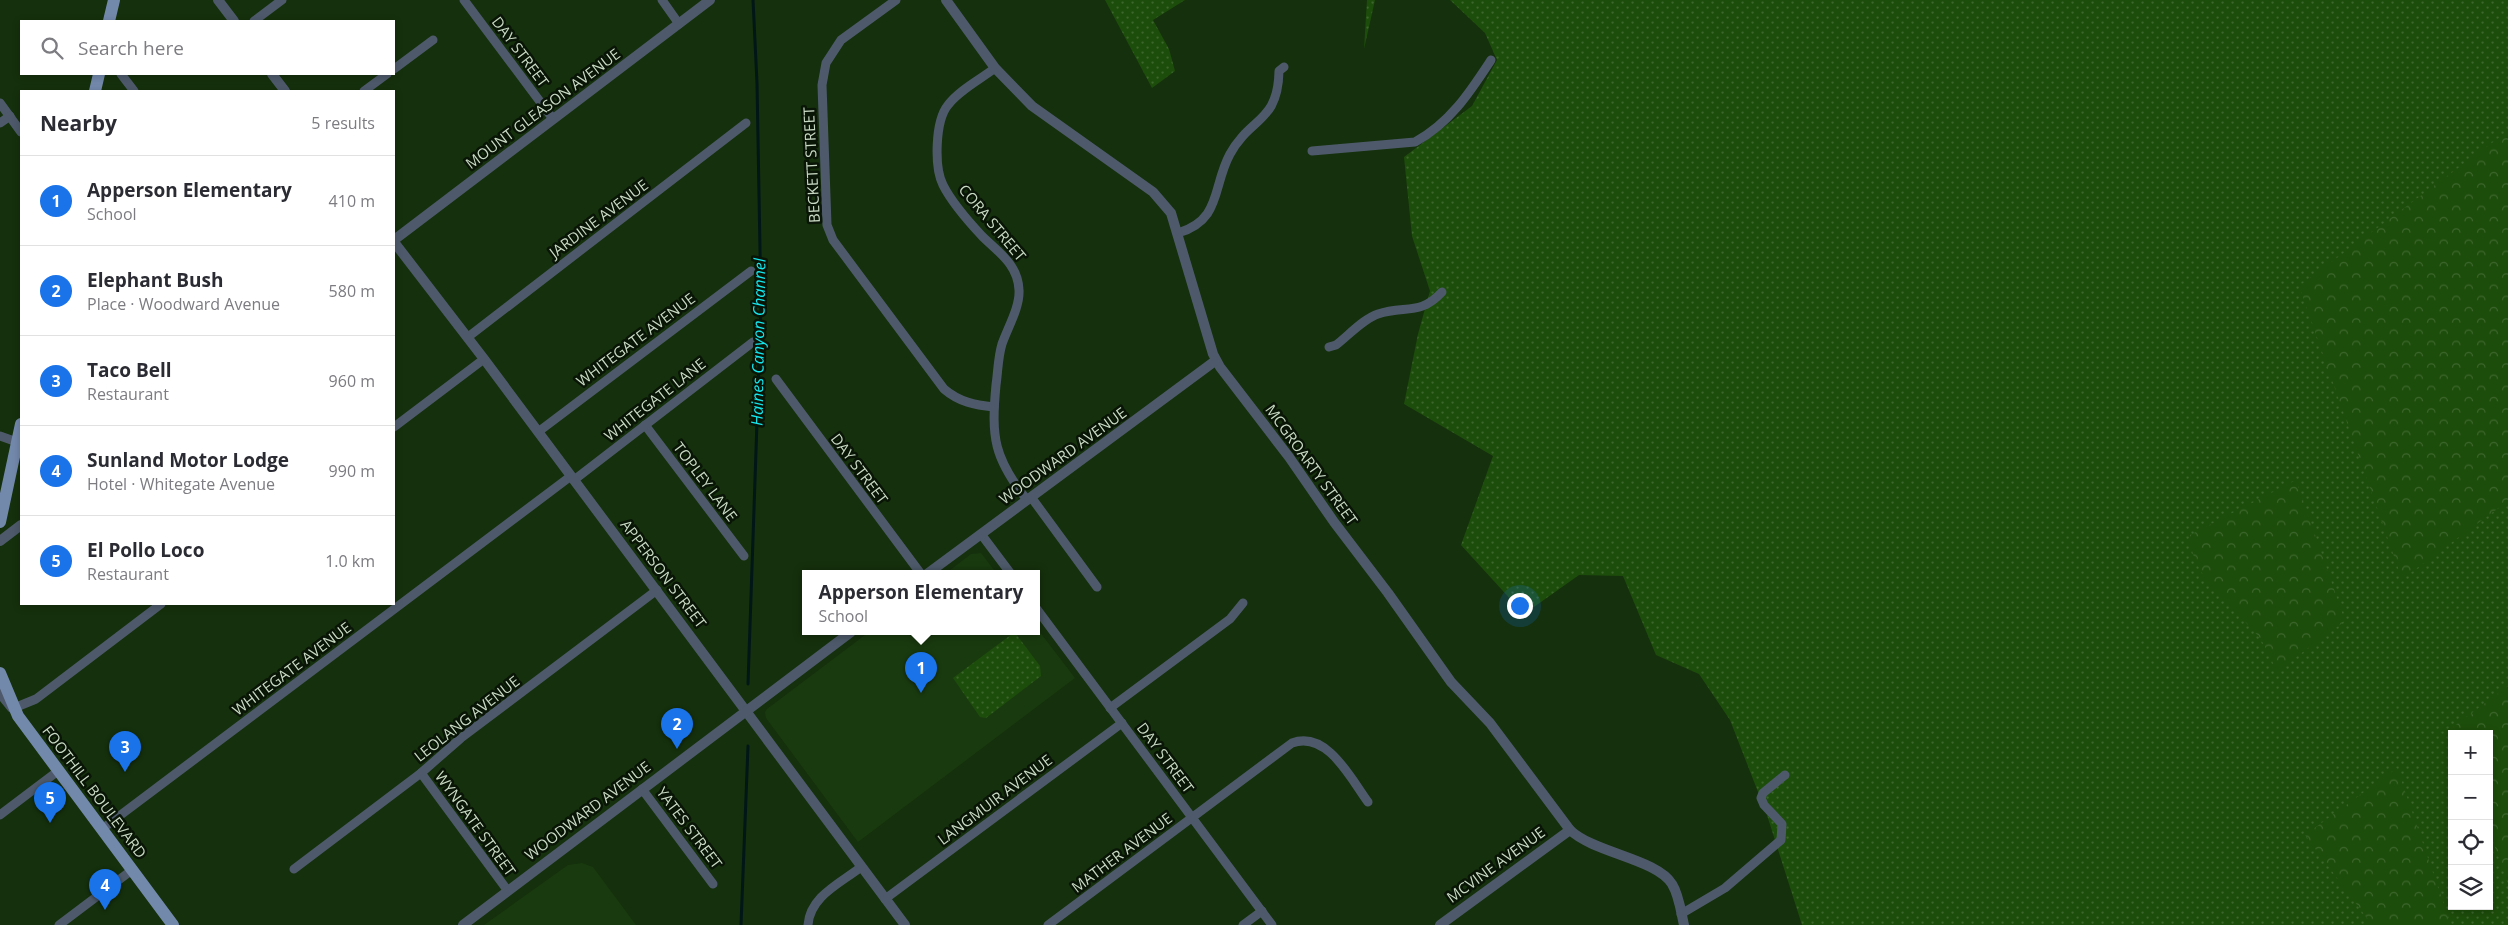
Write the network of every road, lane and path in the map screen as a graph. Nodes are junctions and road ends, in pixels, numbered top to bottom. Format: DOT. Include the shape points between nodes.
graph roads {
  1 [pos="114,0"];
  2 [pos="218,0"];
  3 [pos="282,0"];
  4 [pos="464,0"];
  5 [pos="662,0"];
  6 [pos="710,0"];
  7 [pos="896,0"];
  8 [pos="946,0"];
  9 [pos="109,20"];
  10 [pos="233,20"];
  11 [pos="255,20"];
  12 [pos="679,24"];
  13 [pos="433,40"];
  14 [pos="1491,60"];
  15 [pos="1284,67"];
  16 [pos="395,68"];
  17 [pos="995,68"];
  18 [pos="99,75"];
  19 [pos="122,75"];
  20 [pos="273,75"];
  21 [pos="386,75"];
  22 [pos="95,90"];
  23 [pos="133,90"];
  24 [pos="284,90"];
  25 [pos="365,90"];
  26 [pos="0,103"];
  27 [pos="10,116"];
  28 [pos="553,119"];
  29 [pos="0,123"];
  30 [pos="746,123"];
  31 [pos="20,131"];
  32 [pos="1312,151"];
  33 [pos="1178,233"];
  34 [pos="395,241"];
  35 [pos="395,243"];
  36 [pos="751,271"];
  37 [pos="1442,292"];
  38 [pos="468,337"];
  39 [pos="753,342"];
  40 [pos="1329,347"];
  41 [pos="484,358"];
  42 [pos="1216,361"];
  43 [pos="776,379"];
  44 [pos="994,407"];
  45 [pos="645,425"];
  46 [pos="395,426"];
  47 [pos="20,428"];
  48 [pos="538,432"];
  49 [pos="0,436"];
  50 [pos="17,442"];
  51 [pos="573,478"];
  52 [pos="1029,499"];
  53 [pos="0,522"];
  54 [pos="20,526"];
  55 [pos="981,534"];
  56 [pos="0,541"];
  57 [pos="744,556"];
  58 [pos="918,570"];
  59 [pos="933,570"];
  60 [pos="1008,570"];
  61 [pos="1097,587"];
  62 [pos="657,590"];
  63 [pos="1243,604"];
  64 [pos="161,605"];
  65 [pos="1040,613"];
  66 [pos="847,635"];
  67 [pos="0,673"];
  68 [pos="0,693"];
  69 [pos="1110,708"];
  70 [pos="746,710"];
  71 [pos="16,712"];
  72 [pos="1122,723"];
  73 [pos="58,771"];
  74 [pos="421,773"];
  75 [pos="1785,775"];
  76 [pos="642,789"];
  77 [pos="1368,802"];
  78 [pos="0,815"];
  79 [pos="1193,818"];
  80 [pos="102,829"];
  81 [pos="1570,830"];
  82 [pos="861,867"];
  83 [pos="294,869"];
  84 [pos="132,870"];
  85 [pos="713,884"];
  86 [pos="508,891"];
  87 [pos="885,899"];
  88 [pos="1262,911"];
  89 [pos="1681,914"];
  90 [pos="59,925"];
  91 [pos="173,925"];
  92 [pos="463,925"];
  93 [pos="808,925"];
  94 [pos="905,925"];
  95 [pos="1048,925"];
  96 [pos="1243,925"];
  97 [pos="1272,925"];
  98 [pos="1440,925"];
  99 [pos="1684,925"];
  1 -- 9 [label="main road"];
  2 -- 10 [label="street"];
  3 -- 11 [label="street"];
  4 -- 28 [label="street, DAY STREET"];
  5 -- 12 [label="street"];
  6 -- 12 [label="street, MOUNT GLEASON AVENUE"];
  7 -- 44 [label="street, BECKETT STREET" via="841,40 826,63 822,86 827,225 833,240 944,389 955,398 973,405"];
  8 -- 17 [label="street, MCGROARTY STREET"];
  12 -- 28 [label="street, MOUNT GLEASON AVENUE"];
  13 -- 16 [label="street"];
  14 -- 32 [label="street" via="1466,98 1451,114 1414,142"];
  15 -- 33 [label="street" via="1279,71 1274,104 1230,154 1206,216 1190,229"];
  17 -- 33 [label="street, MCGROARTY STREET" via="1032,106 1153,192 1169,210"];
  17 -- 44 [label="street, CORA STREET" via="951,101 937,128 939,175 943,185 972,224 1007,260 1018,281 1018,298 1000,354"];
  18 -- 22 [label="main road"];
  19 -- 23 [label="street"];
  20 -- 24 [label="street"];
  21 -- 25 [label="street"];
  26 -- 27 [label="street"];
  27 -- 29 [label="street"];
  27 -- 31 [label="street"];
  28 -- 34 [label="street, MOUNT GLEASON AVENUE"];
  30 -- 38 [label="street, JARDINE AVENUE"];
  33 -- 42 [label="street, MCGROARTY STREET"];
  35 -- 38 [label="street, APPERSON STREET"];
  36 -- 48 [label="street, WHITEGATE AVENUE"];
  37 -- 40 [label="street" via="1433,302 1420,308 1375,315"];
  38 -- 41 [label="street, APPERSON STREET"];
  39 -- 45 [label="street, WHITEGATE LANE"];
  41 -- 46 [label="street"];
  41 -- 48 [label="street, APPERSON STREET"];
  42 -- 52 [label="street, WOODWARD AVENUE"];
  42 -- 81 [label="street, MCGROARTY STREET" via="1451,682 1490,723"];
  43 -- 58 [label="street, DAY STREET"];
  44 -- 52 [label="street, CORA STREET" via="994,437 999,456 1008,474"];
  45 -- 51 [label="street, WHITEGATE LANE"];
  45 -- 57 [label="street, TOPLEY LANE"];
  47 -- 50 [label="main road"];
  48 -- 51 [label="street, APPERSON STREET"];
  49 -- 50 [label="street"];
  50 -- 53 [label="main road"];
  51 -- 62 [label="street, APPERSON STREET"];
  51 -- 80 [label="street, WHITEGATE AVENUE"];
  52 -- 55 [label="street, WOODWARD AVENUE"];
  52 -- 61 [label="street, CORA STREET"];
  54 -- 56 [label="street"];
  55 -- 59 [label="street, WOODWARD AVENUE"];
  55 -- 60 [label="street"];
  62 -- 70 [label="street, APPERSON STREET"];
  62 -- 74 [label="street, LEOLANG AVENUE" via="461,738"];
  63 -- 69 [label="street" via="1230,618"];
  64 -- 71 [label="street"];
  65 -- 69 [label="street, DAY STREET"];
  66 -- 70 [label="street, WOODWARD AVENUE"];
  67 -- 71 [label="main road, FOOTHILL BOULEVARD"];
  68 -- 71 [label="street"];
  69 -- 72 [label="street, DAY STREET"];
  70 -- 76 [label="street, WOODWARD AVENUE"];
  70 -- 82 [label="street, APPERSON STREET"];
  71 -- 73 [label="main road, FOOTHILL BOULEVARD"];
  72 -- 79 [label="street, DAY STREET"];
  72 -- 87 [label="street, LANGMUIR AVENUE"];
  73 -- 78 [label="street"];
  73 -- 80 [label="main road, FOOTHILL BOULEVARD"];
  74 -- 83 [label="street, LEOLANG AVENUE"];
  74 -- 86 [label="street, WYNGATE STREET"];
  75 -- 89 [label="street" via="1761,798 1764,806 1782,824 1783,834 1776,847 1725,888"];
  76 -- 85 [label="street, YATES STREET"];
  76 -- 86 [label="street, WOODWARD AVENUE"];
  77 -- 79 [label="street, MATHER AVENUE" via="1331,753 1313,742 1299,740"];
  79 -- 88 [label="street, DAY STREET"];
  79 -- 95 [label="street, MATHER AVENUE"];
  80 -- 84 [label="main road, FOOTHILL BOULEVARD"];
  81 -- 89 [label="street, MCGROARTY STREET" via="1589,844 1668,878"];
  81 -- 98 [label="street, MCVINE AVENUE"];
  82 -- 87 [label="street, APPERSON STREET"];
  82 -- 93 [label="street" via="815,902"];
  84 -- 90 [label="street"];
  84 -- 91 [label="main road, FOOTHILL BOULEVARD"];
  86 -- 92 [label="street, WOODWARD AVENUE"];
  87 -- 94 [label="street, APPERSON STREET"];
  88 -- 96 [label="street"];
  88 -- 97 [label="street, DAY STREET"];
  89 -- 99 [label="street, MCGROARTY STREET"];
}
